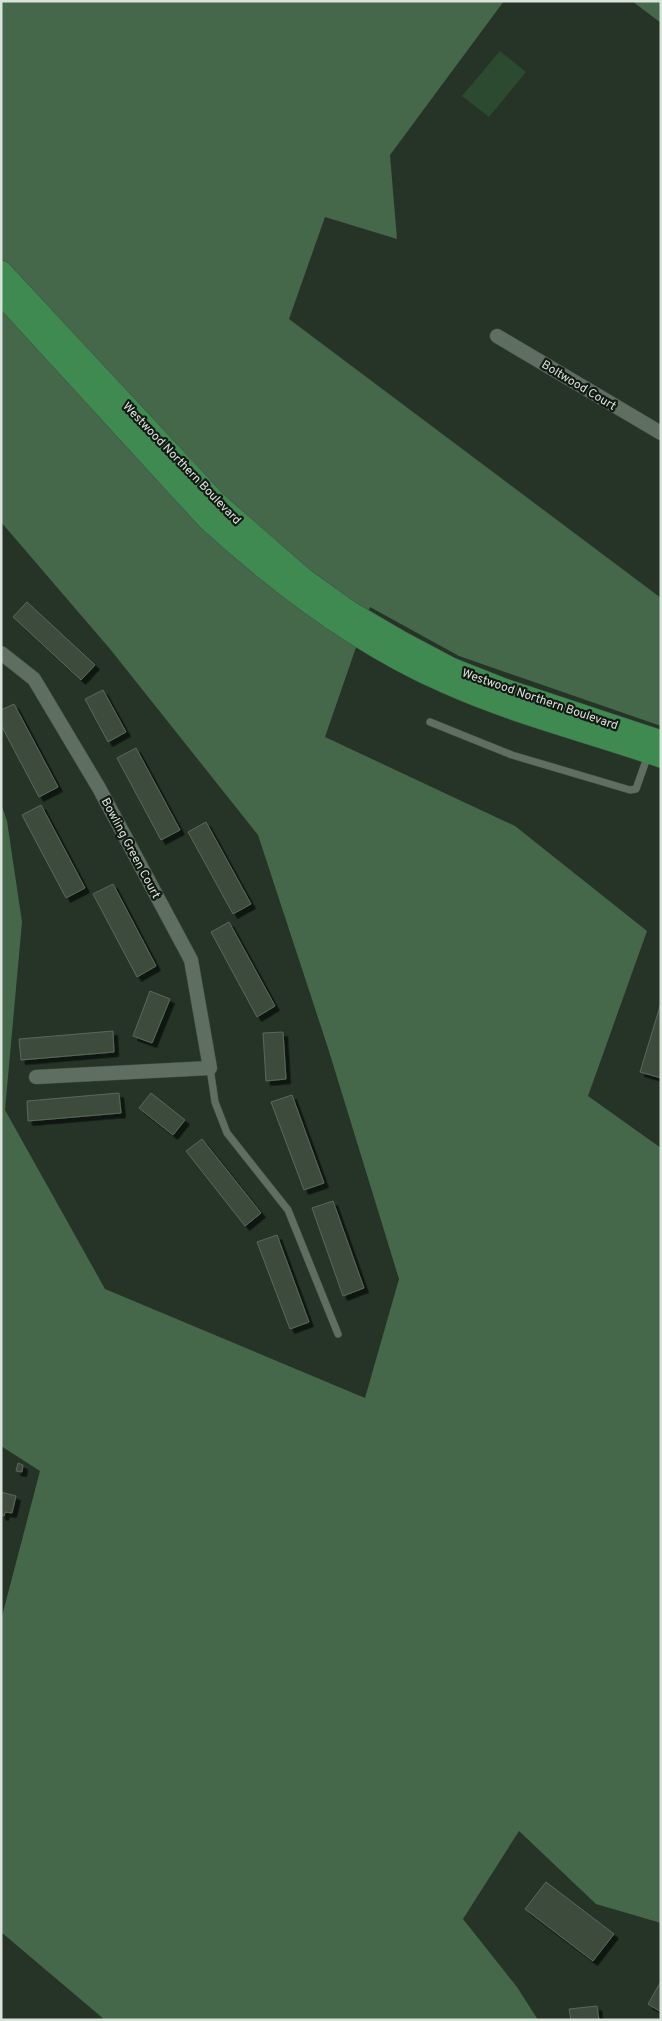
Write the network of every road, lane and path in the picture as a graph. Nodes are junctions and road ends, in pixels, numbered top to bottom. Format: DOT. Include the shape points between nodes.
graph roads {
  1 [pos="1,271"];
  2 [pos="1,294"];
  3 [pos="497,336"];
  4 [pos="661,433"];
  5 [pos="1,653"];
  6 [pos="430,722"];
  7 [pos="656,747"];
  8 [pos="210,1068"];
  9 [pos="36,1077"];
  10 [pos="338,1334"];
  1 -- 7 [label="main road, Westwood Northern Boulevard" via="217,503 303,578 349,610 451,668"];
  2 -- 7 [label="main road, Westwood Northern Boulevard" via="207,519 243,552 322,613 397,659 446,683 509,708"];
  3 -- 4 [label="street, Boltwood Court"];
  5 -- 8 [label="street, Bowling Green Court" via="34,679 99,788 191,960"];
  6 -- 7 [label="lane" via="512,755 630,790 636,789"];
  8 -- 9 [label="street"];
  8 -- 10 [label="lane" via="214,1102 227,1133 288,1210"];
}
